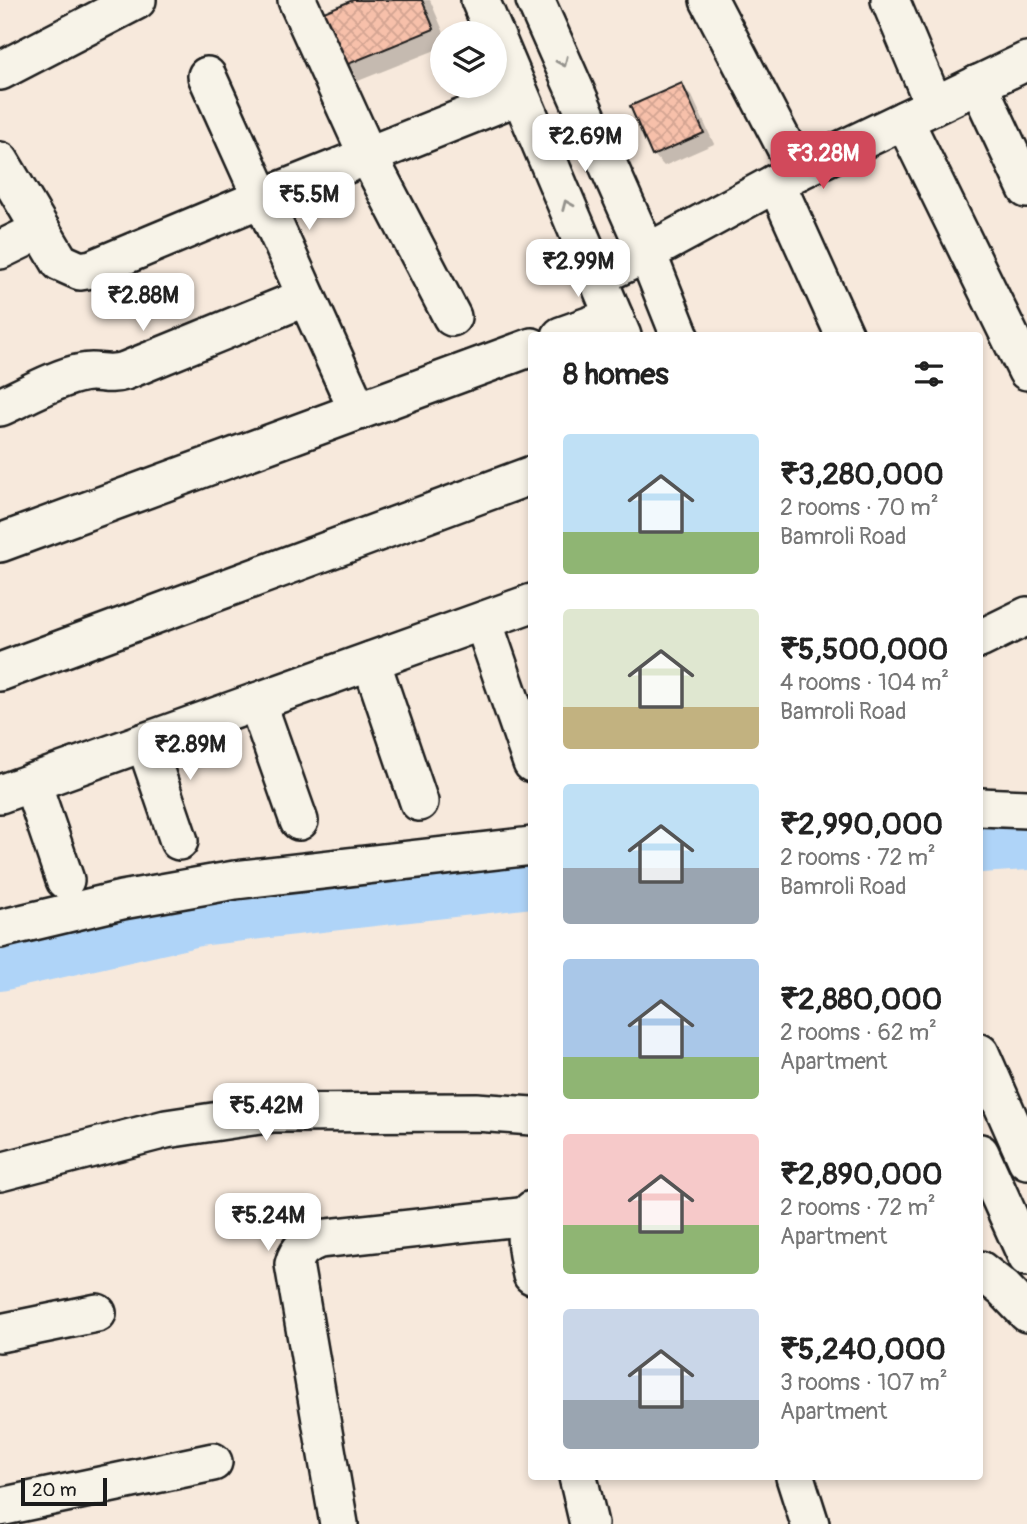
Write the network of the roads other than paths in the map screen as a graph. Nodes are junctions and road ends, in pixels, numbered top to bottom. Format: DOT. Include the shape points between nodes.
graph roads {
  1 [pos="137,0"];
  2 [pos="297,0"];
  3 [pos="480,0"];
  4 [pos="535,0"];
  5 [pos="709,0"];
  6 [pos="890,0"];
  7 [pos="489,21"];
  8 [pos="1027,61"];
  9 [pos="507,63"];
  10 [pos="0,71"];
  11 [pos="207,76"];
  12 [pos="978,84"];
  13 [pos="520,95"];
  14 [pos="919,113"];
  15 [pos="368,156"];
  16 [pos="0,161"];
  17 [pos="787,177"];
  18 [pos="1027,189"];
  19 [pos="262,198"];
  20 [pos="41,230"];
  21 [pos="0,250"];
  22 [pos="647,253"];
  23 [pos="597,276"];
  24 [pos="306,297"];
  25 [pos="452,317"];
  26 [pos="618,326"];
  27 [pos="584,332"];
  28 [pos="678,332"];
  29 [pos="844,332"];
  30 [pos="528,348"];
  31 [pos="1027,371"];
  32 [pos="0,407"];
  33 [pos="358,411"];
  34 [pos="528,476"];
  35 [pos="0,543"];
  36 [pos="528,604"];
  37 [pos="1027,616"];
  38 [pos="483,621"];
  39 [pos="983,638"];
  40 [pos="372,661"];
  41 [pos="0,673"];
  42 [pos="257,702"];
  43 [pos="145,742"];
  44 [pos="528,751"];
  45 [pos="16,789"];
  46 [pos="419,802"];
  47 [pos="983,807"];
  48 [pos="1027,809"];
  49 [pos="299,821"];
  50 [pos="179,841"];
  51 [pos="528,846"];
  52 [pos="65,880"];
  53 [pos="0,929"];
  54 [pos="983,1060"];
  55 [pos="528,1116"];
  56 [pos="983,1160"];
  57 [pos="1027,1160"];
  58 [pos="0,1172"];
  59 [pos="528,1213"];
  60 [pos="528,1225"];
  61 [pos="528,1257"];
  62 [pos="1027,1257"];
  63 [pos="983,1272"];
  64 [pos="97,1313"];
  65 [pos="1027,1313"];
  66 [pos="0,1333"];
  67 [pos="214,1462"];
  68 [pos="579,1480"];
  69 [pos="796,1480"];
  70 [pos="0,1507"];
  71 [pos="339,1524"];
  72 [pos="589,1524"];
  73 [pos="810,1524"];
  1 -- 10 [label="street"];
  2 -- 15 [label="street"];
  3 -- 7 [label="street"];
  4 -- 22 [label="street, one-way"];
  5 -- 17 [label="street"];
  6 -- 14 [label="street"];
  8 -- 12 [label="street"];
  9 -- 13 [label="street"];
  11 -- 19 [label="street"];
  12 -- 14 [label="street"];
  12 -- 18 [label="street"];
  13 -- 15 [label="street"];
  23 -- 13 [label="street, one-way"];
  14 -- 17 [label="street"];
  14 -- 31 [label="street"];
  15 -- 19 [label="street"];
  15 -- 25 [label="street"];
  16 -- 20 [label="street"];
  17 -- 22 [label="street"];
  17 -- 29 [label="street"];
  19 -- 20 [label="street" via="80,271 60,262"];
  19 -- 24 [label="street"];
  20 -- 21 [label="street"];
  22 -- 23 [label="street"];
  22 -- 28 [label="street"];
  23 -- 26 [label="street"];
  24 -- 32 [label="street" via="125,371 76,374"];
  24 -- 33 [label="street"];
  26 -- 27 [label="street"];
  30 -- 33 [label="street"];
  33 -- 35 [label="street"];
  34 -- 41 [label="street"];
  36 -- 38 [label="street"];
  37 -- 39 [label="street"];
  38 -- 40 [label="street"];
  38 -- 44 [label="street"];
  40 -- 42 [label="street"];
  40 -- 46 [label="street"];
  42 -- 43 [label="street"];
  42 -- 49 [label="street"];
  43 -- 45 [label="street"];
  43 -- 50 [label="street"];
  45 -- 52 [label="street"];
  47 -- 48 [label="street"];
  51 -- 53 [label="street" via="235,880"];
  54 -- 57 [label="street"];
  55 -- 58 [label="street" via="273,1112 166,1129"];
  56 -- 62 [label="street"];
  59 -- 71 [label="street" via="319,1239 297,1253 295,1264"];
  60 -- 61 [label="street"];
  63 -- 65 [label="street"];
  64 -- 66 [label="street"];
  67 -- 70 [label="street"];
  68 -- 72 [label="street"];
  69 -- 73 [label="street"];
}
